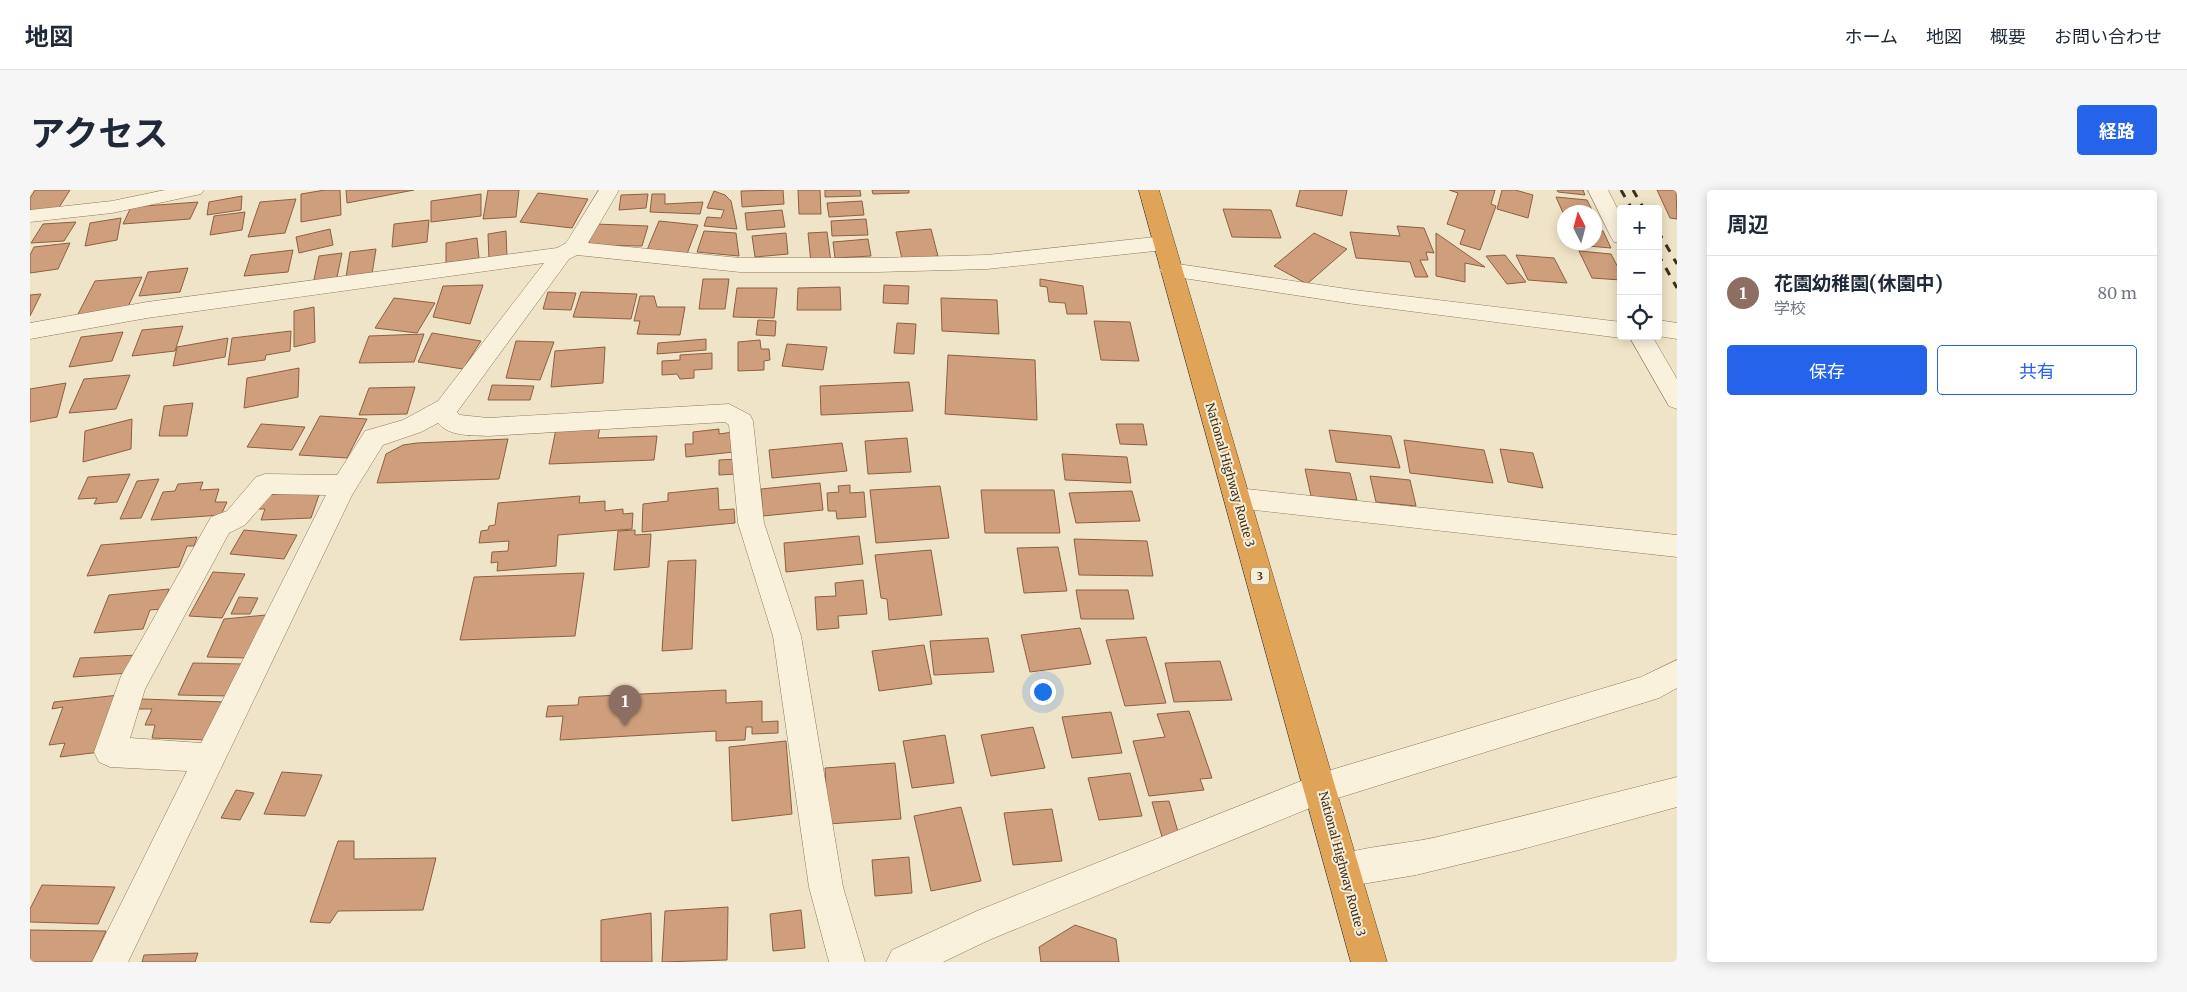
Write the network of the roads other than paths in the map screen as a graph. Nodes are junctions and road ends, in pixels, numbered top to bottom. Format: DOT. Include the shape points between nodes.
graph roads {
  1 [pos="194,190"];
  2 [pos="610,190"];
  3 [pos="1149,190"];
  4 [pos="1598,190"];
  5 [pos="30,216"];
  6 [pos="1617,229"];
  7 [pos="1164,243"];
  8 [pos="568,251"];
  9 [pos="1171,270"];
  10 [pos="1662,329"];
  11 [pos="30,330"];
  12 [pos="1617,330"];
  13 [pos="1677,331"];
  14 [pos="1642,340"];
  15 [pos="1677,400"];
  16 [pos="442,410"];
  17 [pos="345,485"];
  18 [pos="1237,498"];
  19 [pos="1677,546"];
  20 [pos="1677,673"];
  21 [pos="210,758"];
  22 [pos="1321,788"];
  23 [pos="1677,792"];
  24 [pos="1344,870"];
  25 [pos="110,962"];
  26 [pos="847,962"];
  27 [pos="904,962"];
  28 [pos="1369,962"];
  1 -- 5 [label="street" via="112,207"];
  2 -- 8 [label="street"];
  3 -- 7 [label="highway, National Highway Route 3 / 3"];
  4 -- 6 [label="street"];
  7 -- 8 [label="street" via="987,262 868,265 740,265"];
  7 -- 9 [label="highway, National Highway Route 3 / 3"];
  8 -- 11 [label="street" via="147,310"];
  8 -- 16 [label="street"];
  9 -- 12 [label="street" via="1354,297"];
  9 -- 18 [label="highway, National Highway Route 3 / 3"];
  10 -- 13 [label="street"];
  14 -- 15 [label="street"];
  16 -- 17 [label="street" via="412,426 374,438"];
  16 -- 26 [label="street" via="453,424 488,427 729,413 742,421 751,523 787,636 826,886"];
  17 -- 21 [label="street"];
  17 -- 21 [label="street" via="265,484 236,518 220,525 131,686 110,752"];
  18 -- 19 [label="street"];
  18 -- 22 [label="highway, National Highway Route 3 / 3"];
  20 -- 22 [label="street" via="1648,688"];
  21 -- 25 [label="street"];
  22 -- 24 [label="highway, National Highway Route 3 / 3"];
  22 -- 27 [label="street" via="977,928"];
  23 -- 24 [label="street" via="1519,834 1416,858"];
  24 -- 28 [label="highway, National Highway Route 3 / 3"];
}
